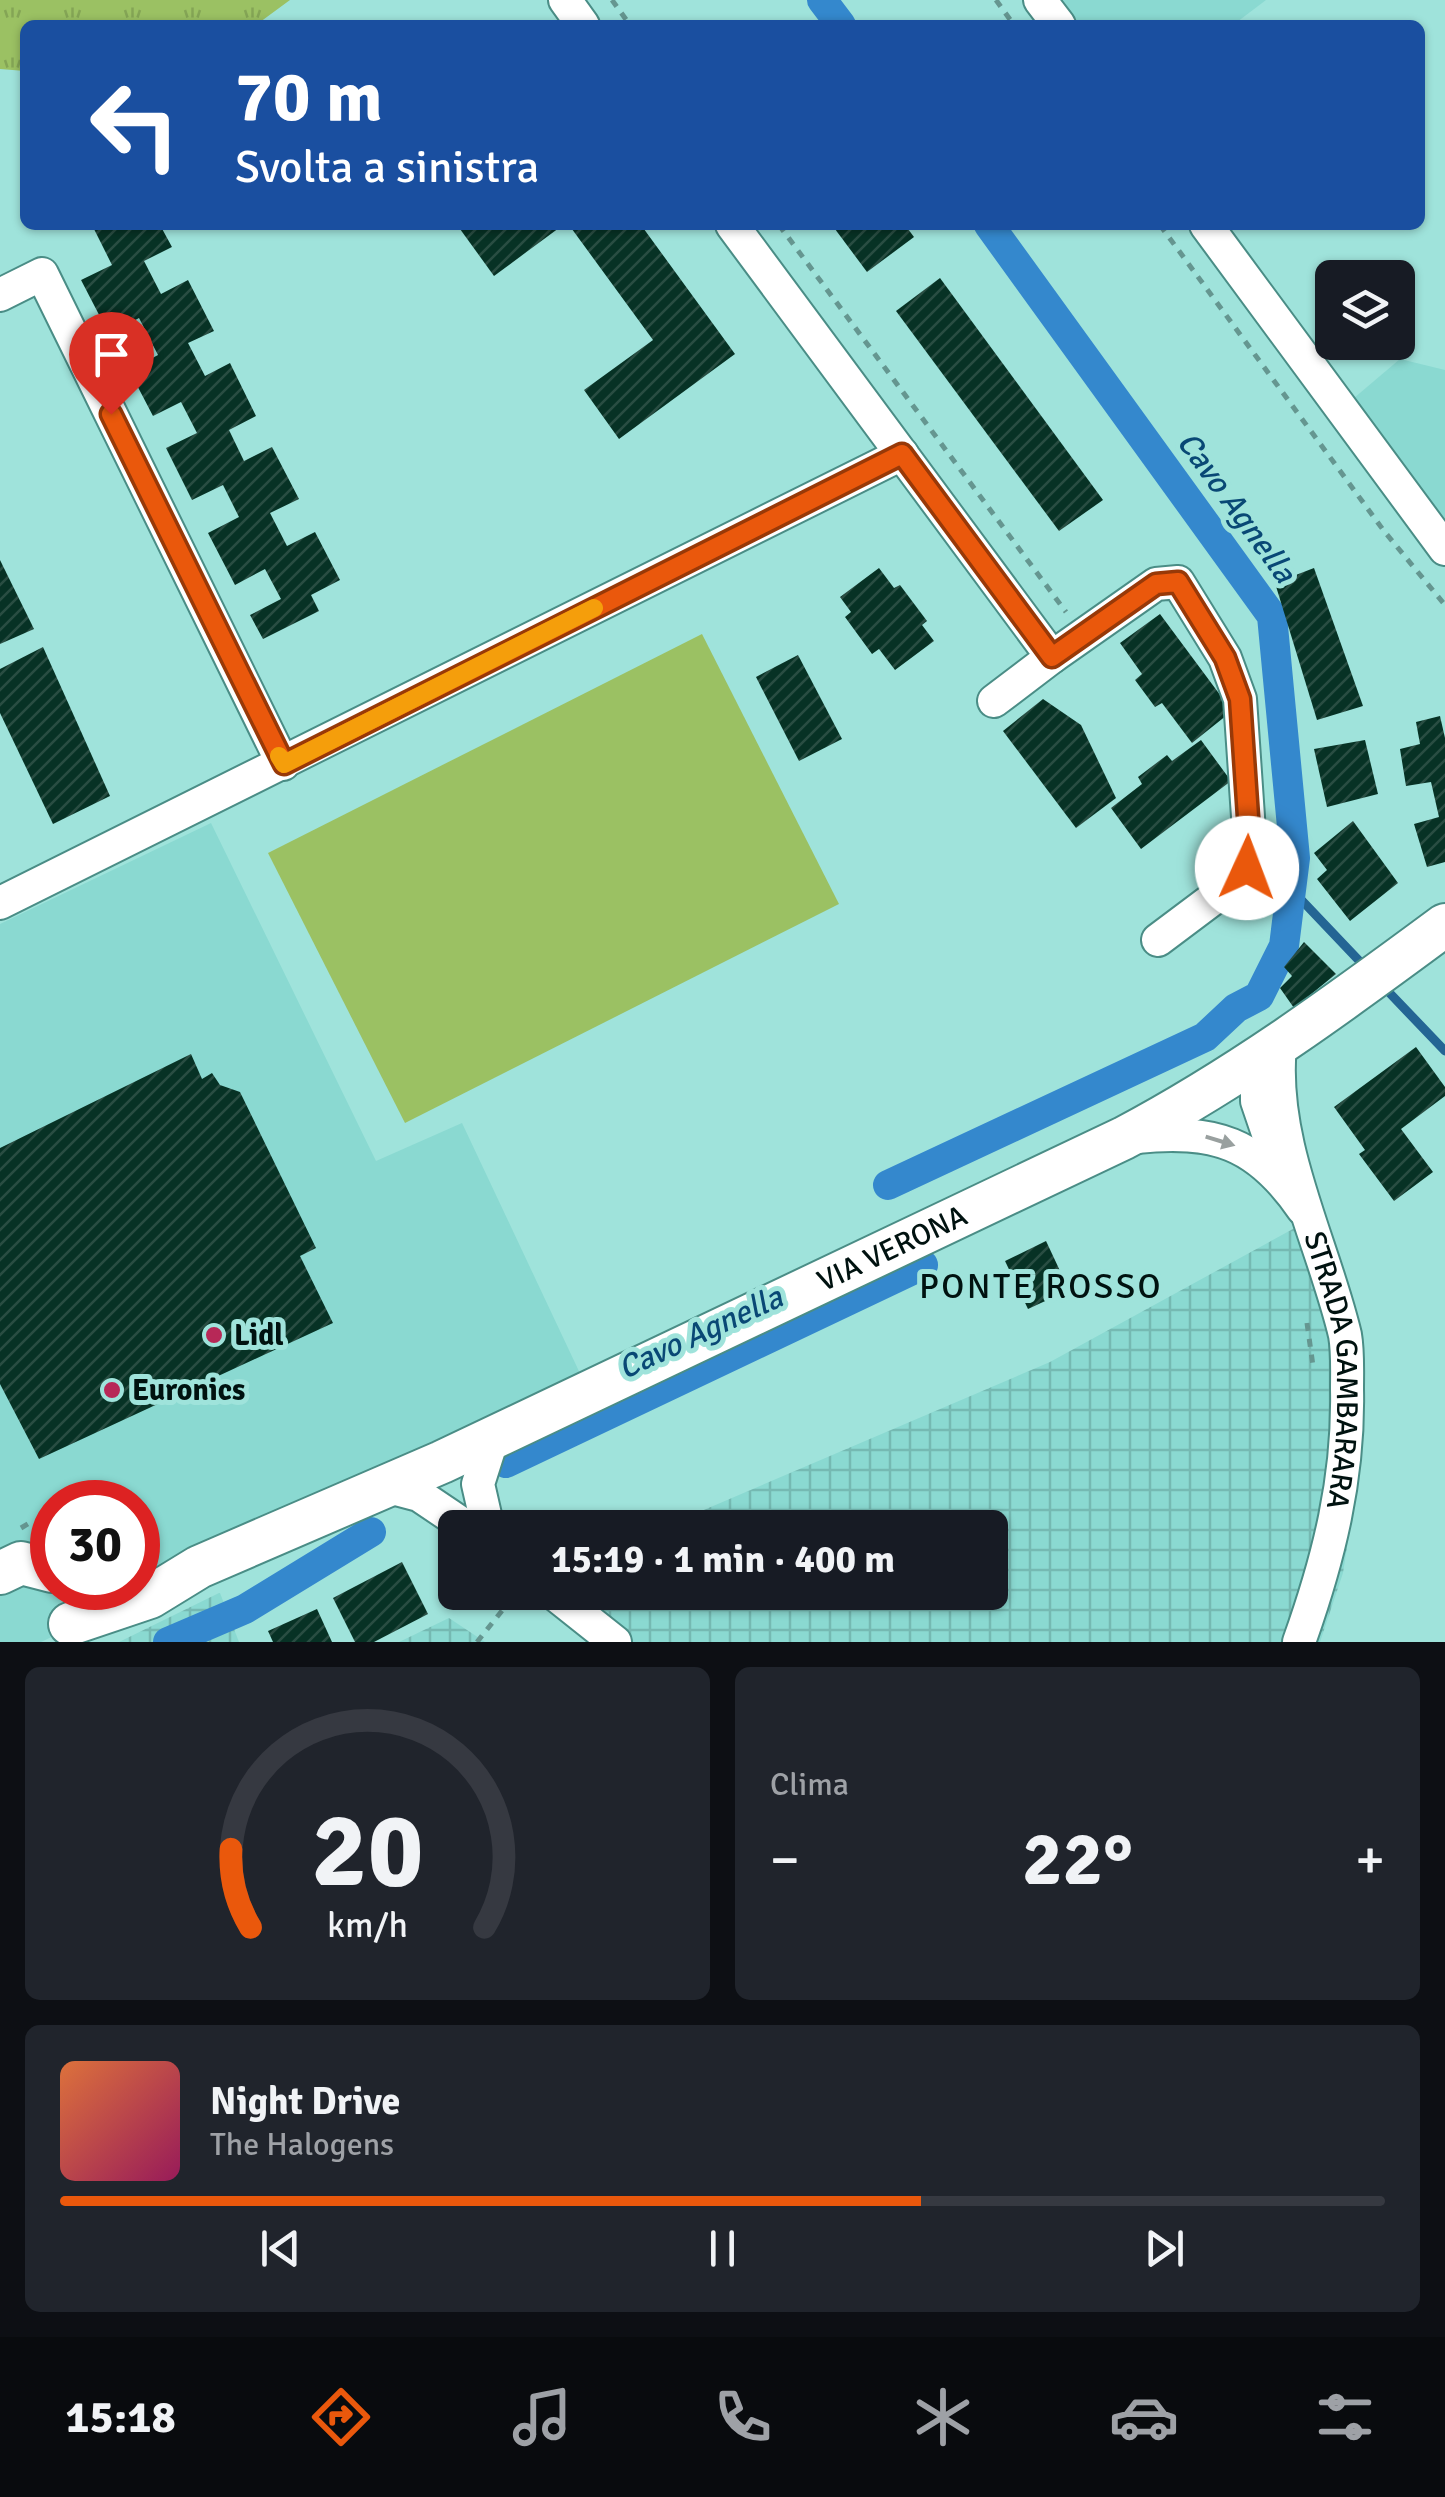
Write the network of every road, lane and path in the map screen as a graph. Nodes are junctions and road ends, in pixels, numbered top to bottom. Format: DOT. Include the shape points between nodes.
graph roads {
  1 [pos="564,0"];
  2 [pos="1040,0"];
  3 [pos="579,20"];
  4 [pos="1055,20"];
  5 [pos="736,230"];
  6 [pos="783,230"];
  7 [pos="1164,230"];
  8 [pos="1210,230"];
  9 [pos="0,294"];
  10 [pos="902,454"];
  11 [pos="1445,549"];
  12 [pos="1445,606"];
  13 [pos="1083,635"];
  14 [pos="1052,657"];
  15 [pos="994,701"];
  16 [pos="284,764"];
  17 [pos="0,903"];
  18 [pos="1445,925"];
  19 [pos="1158,940"];
  20 [pos="1269,1054"];
  21 [pos="1124,1138"];
  22 [pos="1289,1190"];
  23 [pos="1308,1217"];
  24 [pos="1307,1322"];
  25 [pos="1314,1377"];
  26 [pos="493,1436"];
  27 [pos="385,1486"];
  28 [pos="443,1510"];
  29 [pos="484,1510"];
  30 [pos="30,1566"];
  31 [pos="199,1567"];
  32 [pos="0,1574"];
  33 [pos="160,1578"];
  34 [pos="503,1610"];
  35 [pos="575,1610"];
  36 [pos="64,1618"];
  37 [pos="477,1642"];
  38 [pos="615,1642"];
  39 [pos="1299,1642"];
  1 -- 3 [label="street"];
  2 -- 4 [label="street"];
  5 -- 10 [label="street"];
  6 -- 13 [label="path"];
  7 -- 12 [label="path"];
  8 -- 11 [label="street"];
  9 -- 16 [label="street" via="42,274"];
  10 -- 14 [label="street"];
  10 -- 16 [label="street"];
  13 -- 14 [label="street"];
  13 -- 19 [label="street" via="1156,584 1178,582 1225,658 1240,699 1247,868"];
  14 -- 15 [label="street"];
  16 -- 17 [label="street"];
  18 -- 20 [label="main road, VIA VERONA"];
  20 -- 21 [label="main road, VIA VERONA"];
  20 -- 22 [label="street, STRADA GAMBARARA" via="1257,1101"];
  20 -- 23 [label="street, STRADA GAMBARARA"];
  21 -- 22 [label="street, STRADA GAMBARARA, one-way" via="1214,1136 1260,1159"];
  21 -- 26 [label="main road, VIA VERONA"];
  22 -- 23 [label="street, STRADA GAMBARARA"];
  23 -- 39 [label="street, STRADA GAMBARARA" via="1346,1340 1348,1447 1330,1556"];
  24 -- 25 [label="path"];
  26 -- 27 [label="main road, VIA VERONA"];
  26 -- 29 [label="street" via="478,1484"];
  27 -- 28 [label="street" via="420,1494"];
  27 -- 31 [label="main road, VIA VERONA"];
  30 -- 32 [label="main road"];
  31 -- 33 [label="main road, VIA VERONA"];
  31 -- 36 [label="main road, VIA VERONA" via="150,1597"];
  34 -- 37 [label="path"];
  35 -- 38 [label="street"];
}
